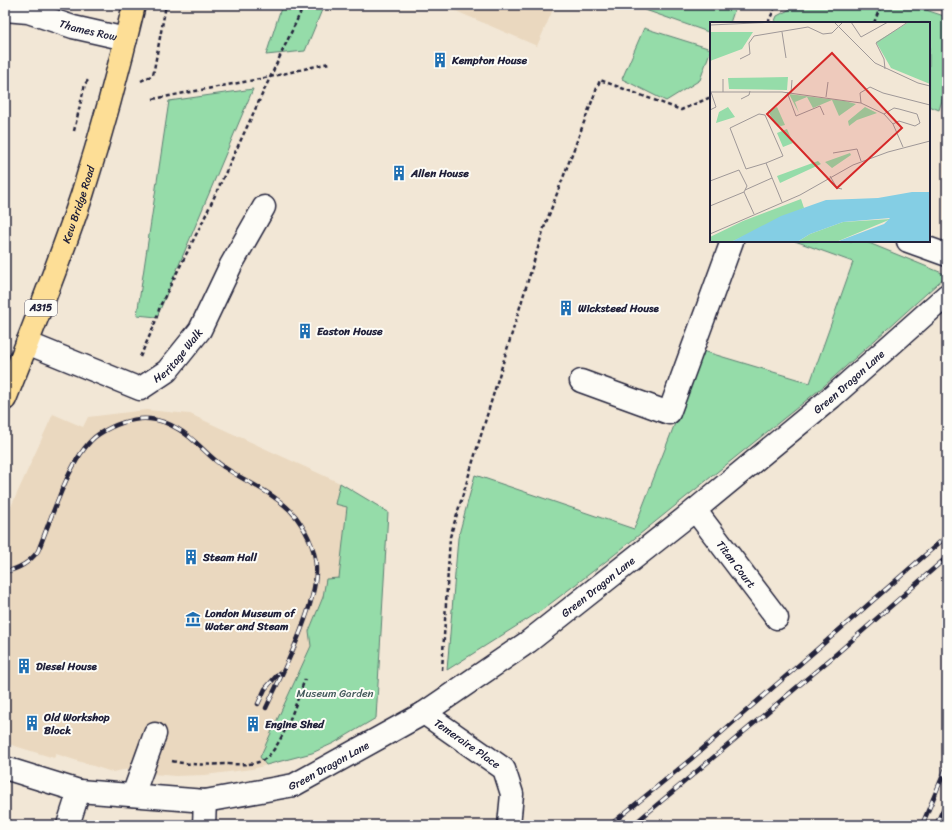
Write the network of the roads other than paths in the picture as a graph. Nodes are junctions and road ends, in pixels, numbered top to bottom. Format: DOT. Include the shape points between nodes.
graph roads {
  1 [pos="134,5"];
  2 [pos="5,10"];
  3 [pos="126,39"];
  4 [pos="264,207"];
  5 [pos="732,242"];
  6 [pos="911,242"];
  7 [pos="947,255"];
  8 [pos="946,297"];
  9 [pos="27,343"];
  10 [pos="580,381"];
  11 [pos="5,399"];
  12 [pos="695,510"];
  13 [pos="777,618"];
  14 [pos="432,707"];
  15 [pos="155,734"];
  16 [pos="5,768"];
  17 [pos="79,791"];
  18 [pos="133,795"];
  19 [pos="205,801"];
  20 [pos="68,825"];
  21 [pos="204,825"];
  22 [pos="509,825"];
  1 -- 3 [label="main road, Kew Bridge Road / A315"];
  2 -- 3 [label="street, Thames Row" via="28,12 73,27"];
  3 -- 9 [label="main road, Kew Bridge Road / A315" via="81,195"];
  4 -- 9 [label="street, Heritage Walk" via="231,265 200,330 167,372 140,389"];
  5 -- 10 [label="street" via="669,413"];
  6 -- 7 [label="street"];
  8 -- 12 [label="street, Green Dragon Lane" via="832,397"];
  9 -- 11 [label="main road, Kew Bridge Road / A315"];
  12 -- 13 [label="street, Titan Court"];
  12 -- 14 [label="street, Green Dragon Lane" via="528,642"];
  14 -- 19 [label="street, Green Dragon Lane" via="294,785"];
  14 -- 22 [label="street, Temeraire Place" via="504,769 512,794"];
  15 -- 18 [label="street"];
  16 -- 17 [label="street, Green Dragon Lane"];
  17 -- 18 [label="street, Green Dragon Lane"];
  17 -- 20 [label="street"];
  18 -- 19 [label="street, Green Dragon Lane"];
  19 -- 21 [label="street"];
}
